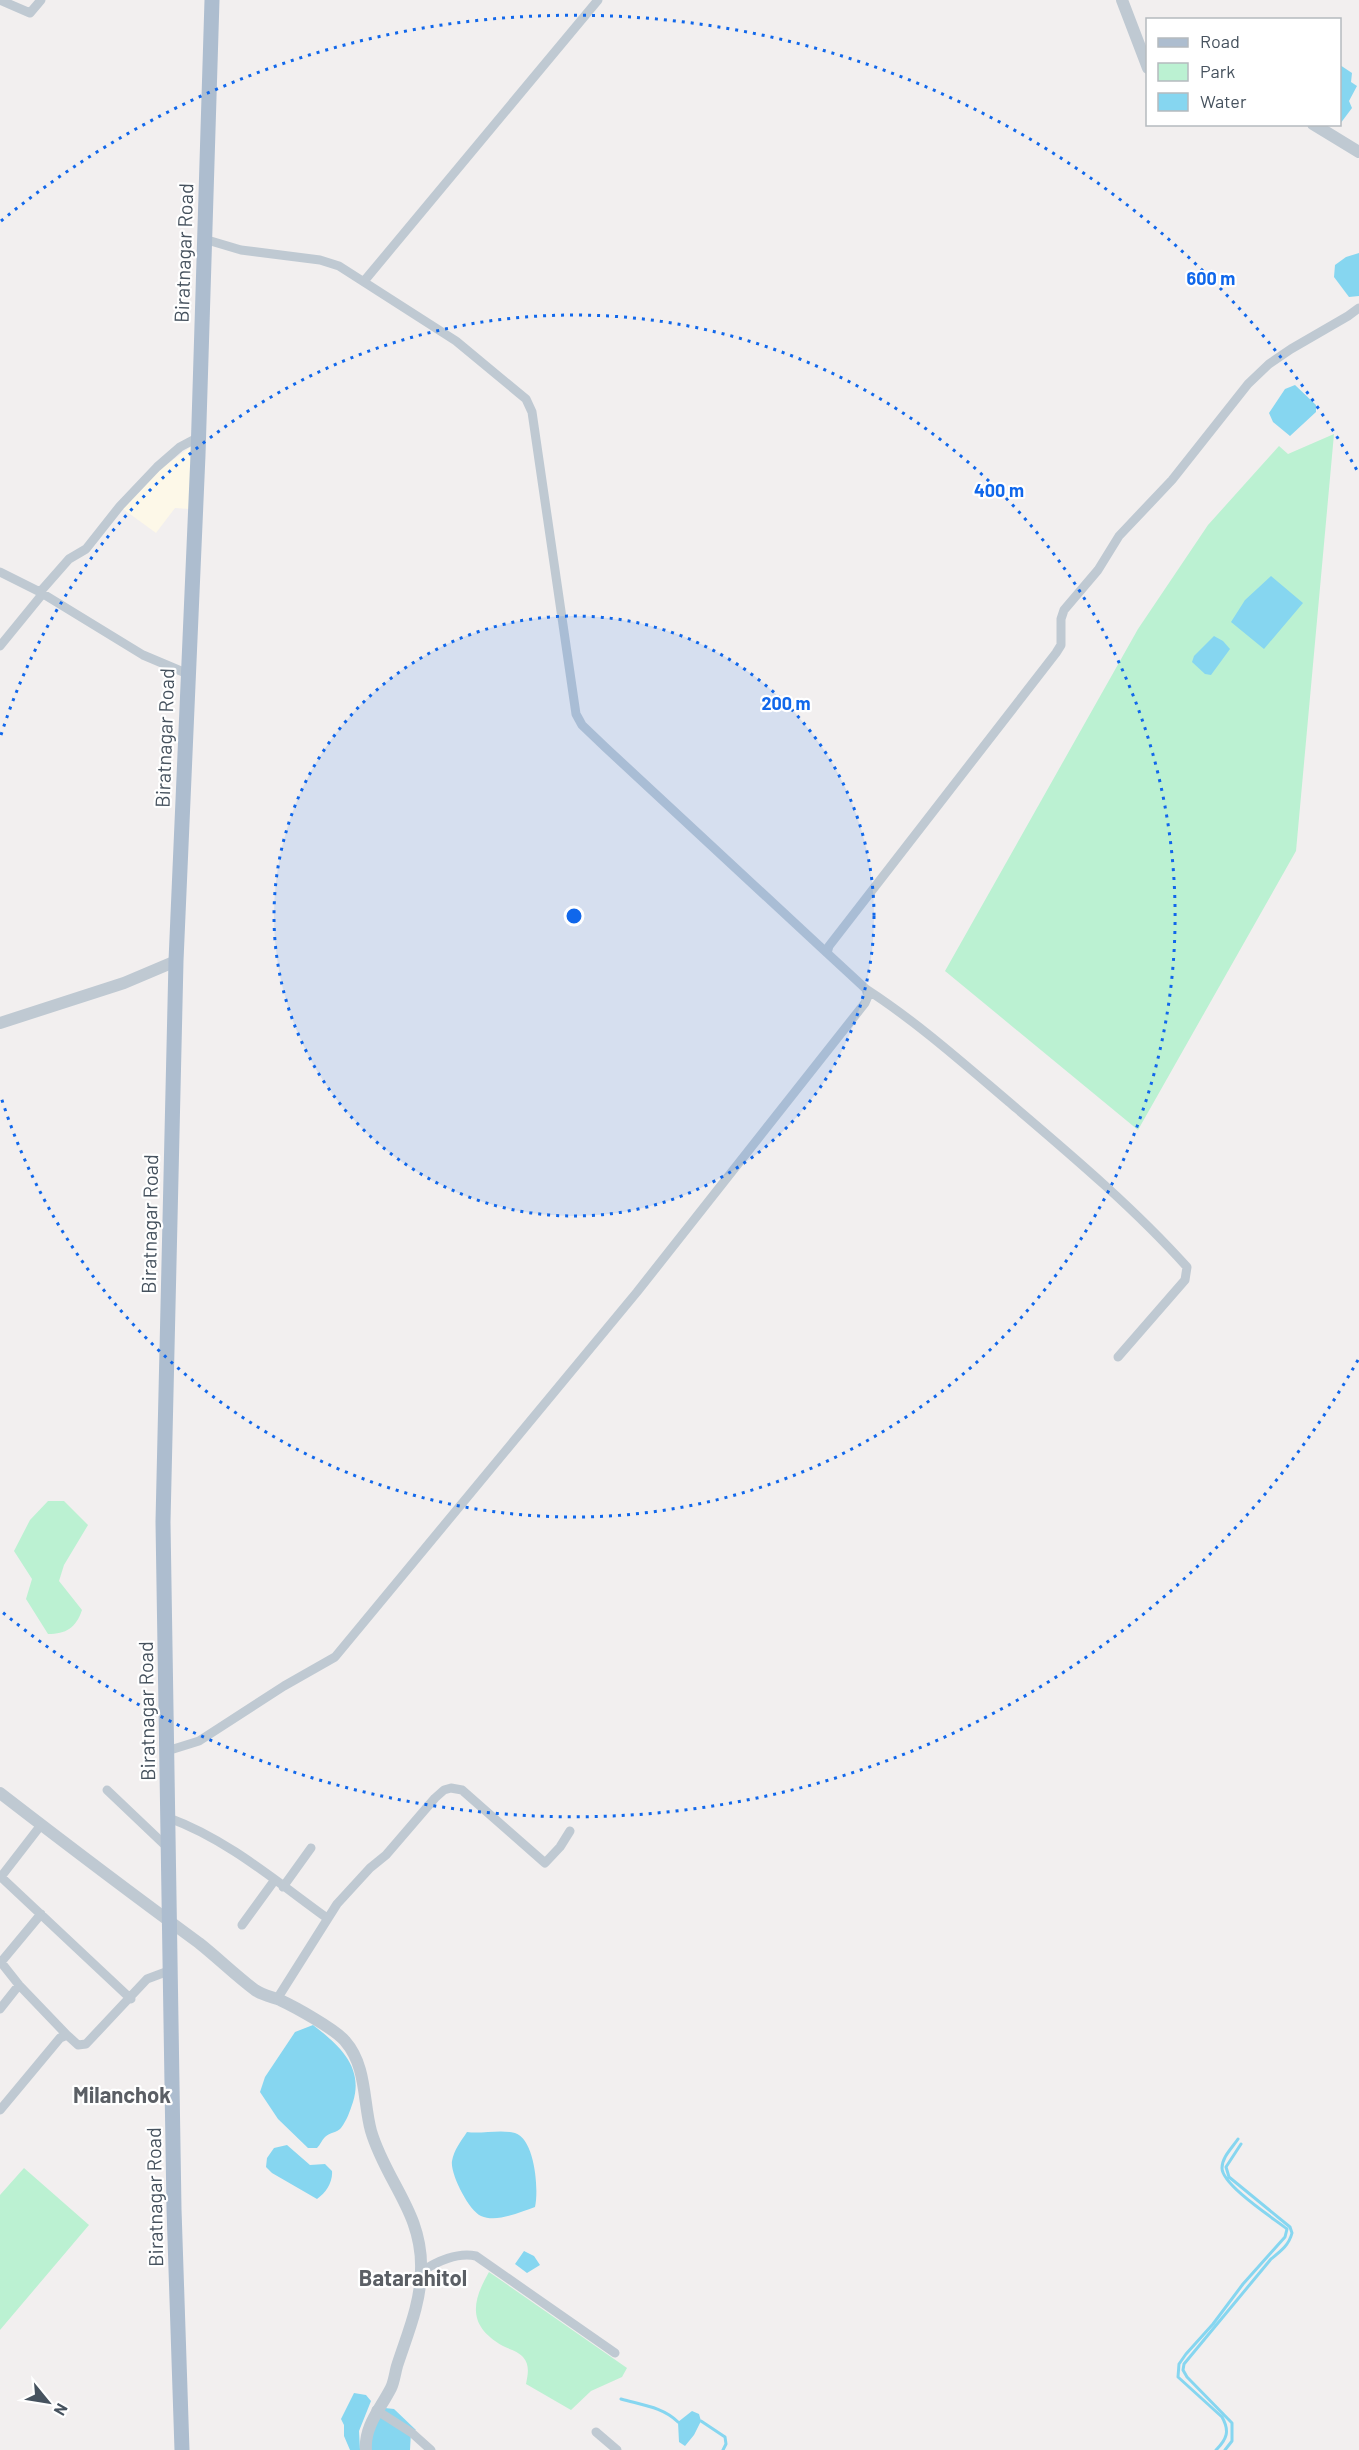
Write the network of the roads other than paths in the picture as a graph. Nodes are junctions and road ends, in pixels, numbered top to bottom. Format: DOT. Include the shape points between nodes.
graph roads {
  1 [pos="0,0"];
  2 [pos="41,0"];
  3 [pos="212,0"];
  4 [pos="598,0"];
  5 [pos="1122,0"];
  6 [pos="1146,63"];
  7 [pos="1316,126"];
  8 [pos="1359,152"];
  9 [pos="204,239"];
  10 [pos="365,280"];
  11 [pos="1359,308"];
  12 [pos="197,438"];
  13 [pos="0,572"];
  14 [pos="40,592"];
  15 [pos="0,646"];
  16 [pos="188,674"];
  17 [pos="827,953"];
  18 [pos="176,961"];
  19 [pos="866,989"];
  20 [pos="0,1023"];
  21 [pos="1118,1357"];
  22 [pos="167,1751"];
  23 [pos="106,1790"];
  24 [pos="0,1793"];
  25 [pos="169,1818"];
  26 [pos="41,1825"];
  27 [pos="570,1830"];
  28 [pos="311,1848"];
  29 [pos="170,1850"];
  30 [pos="1,1878"];
  31 [pos="278,1884"];
  32 [pos="40,1914"];
  33 [pos="327,1918"];
  34 [pos="171,1924"];
  35 [pos="242,1925"];
  36 [pos="0,1961"];
  37 [pos="171,1970"];
  38 [pos="19,1985"];
  39 [pos="131,1999"];
  40 [pos="277,1999"];
  41 [pos="0,2008"];
  42 [pos="67,2035"];
  43 [pos="0,2110"];
  44 [pos="421,2272"];
  45 [pos="615,2353"];
  46 [pos="376,2410"];
  47 [pos="596,2432"];
  48 [pos="182,2450"];
  49 [pos="366,2450"];
  50 [pos="430,2450"];
  51 [pos="617,2450"];
  1 -- 2 [label="street" via="30,13"];
  3 -- 9 [label="main road, Biratnagar Road"];
  4 -- 10 [label="street"];
  5 -- 6 [label="street"];
  7 -- 8 [label="street"];
  9 -- 10 [label="street" via="241,250 320,260"];
  9 -- 12 [label="main road, Biratnagar Road"];
  10 -- 17 [label="street" via="456,341 526,399 532,412 576,714 582,725"];
  11 -- 17 [label="street" via="1269,364 1119,536 1098,570 1064,610 1061,645 838,932"];
  12 -- 14 [label="street" via="157,467 86,549 69,559"];
  12 -- 16 [label="main road, Biratnagar Road"];
  13 -- 14 [label="street"];
  14 -- 15 [label="street"];
  14 -- 16 [label="street" via="142,655"];
  16 -- 18 [label="main road, Biratnagar Road"];
  17 -- 19 [label="street"];
  18 -- 20 [label="street" via="124,983"];
  18 -- 22 [label="main road, Biratnagar Road" via="164,1522"];
  19 -- 21 [label="street" via="931,1036 1055,1141 1187,1267 1185,1280"];
  19 -- 22 [label="street" via="864,1003 637,1292 349,1643 335,1657 199,1741"];
  22 -- 25 [label="main road, Biratnagar Road"];
  23 -- 29 [label="street"];
  24 -- 26 [label="street"];
  25 -- 29 [label="main road, Biratnagar Road"];
  25 -- 31 [label="street" via="227,1846"];
  26 -- 30 [label="street"];
  26 -- 34 [label="street"];
  27 -- 33 [label="street" via="545,1863 462,1790 444,1790"];
  28 -- 31 [label="street"];
  29 -- 34 [label="main road, Biratnagar Road"];
  30 -- 32 [label="street"];
  31 -- 33 [label="street"];
  31 -- 35 [label="street"];
  32 -- 36 [label="street"];
  32 -- 39 [label="street"];
  33 -- 40 [label="street"];
  34 -- 37 [label="main road, Biratnagar Road"];
  34 -- 40 [label="street" via="257,1991"];
  36 -- 38 [label="street"];
  37 -- 39 [label="street" via="147,1979"];
  37 -- 48 [label="main road, Biratnagar Road"];
  38 -- 41 [label="street"];
  38 -- 42 [label="street"];
  39 -- 42 [label="street" via="86,2044 78,2045"];
  40 -- 44 [label="street" via="345,2040 350,2048 364,2084 367,2114 377,2148 418,2231"];
  42 -- 43 [label="street" via="60,2038"];
  44 -- 45 [label="street" via="434,2263 460,2255 476,2256"];
  44 -- 46 [label="street" via="413,2317 391,2387"];
  46 -- 49 [label="street"];
  46 -- 50 [label="street"];
  47 -- 51 [label="street"];
}
